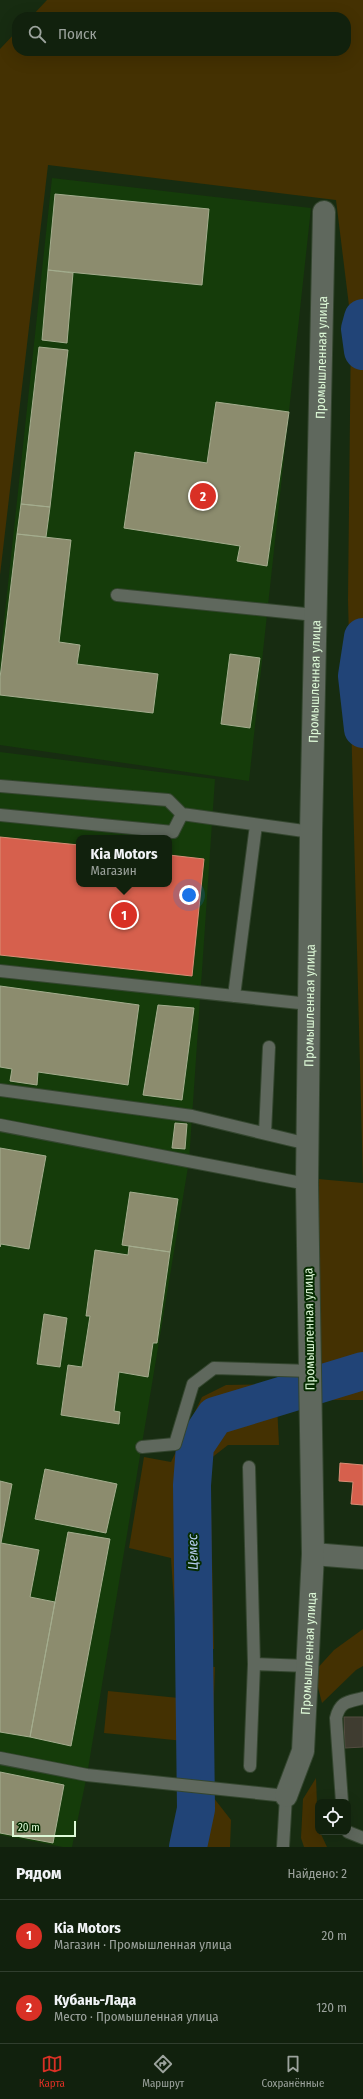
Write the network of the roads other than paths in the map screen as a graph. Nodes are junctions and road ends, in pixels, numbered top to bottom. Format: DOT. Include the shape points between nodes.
graph roads {
  1 [pos="324,212"];
  2 [pos="117,594"];
  3 [pos="315,615"];
  4 [pos="0,786"];
  5 [pos="182,814"];
  6 [pos="0,815"];
  7 [pos="256,825"];
  8 [pos="311,832"];
  9 [pos="0,971"];
  10 [pos="234,996"];
  11 [pos="309,1004"];
  12 [pos="269,1047"];
  13 [pos="0,1090"];
  14 [pos="0,1125"];
  15 [pos="265,1134"];
  16 [pos="308,1144"];
  17 [pos="307,1184"];
  18 [pos="310,1371"];
  19 [pos="142,1447"];
  20 [pos="249,1467"];
  21 [pos="313,1554"];
  22 [pos="363,1558"];
  23 [pos="254,1664"];
  24 [pos="307,1666"];
  25 [pos="363,1698"];
  26 [pos="0,1758"];
  27 [pos="250,1766"];
  28 [pos="286,1796"];
  29 [pos="342,1799"];
  30 [pos="351,1833"];
  31 [pos="363,1838"];
  32 [pos="283,1847"];
  1 -- 3 [label="street, Промышленная улица"];
  2 -- 3 [label="lane"];
  3 -- 8 [label="street, Промышленная улица"];
  4 -- 5 [label="lane" via="168,800"];
  5 -- 6 [label="lane" via="173,832"];
  5 -- 7 [label="lane"];
  7 -- 8 [label="lane"];
  7 -- 10 [label="lane"];
  8 -- 11 [label="street, Промышленная улица"];
  9 -- 10 [label="lane"];
  10 -- 11 [label="lane"];
  11 -- 16 [label="street, Промышленная улица"];
  12 -- 15 [label="lane"];
  13 -- 15 [label="lane" via="192,1116"];
  14 -- 17 [label="lane"];
  15 -- 16 [label="lane"];
  16 -- 17 [label="street, Промышленная улица"];
  17 -- 18 [label="street, Промышленная улица"];
  18 -- 19 [label="lane" via="214,1368 193,1384 175,1444"];
  18 -- 21 [label="street, Промышленная улица"];
  20 -- 23 [label="lane"];
  21 -- 22 [label="street"];
  21 -- 24 [label="street, Промышленная улица"];
  23 -- 24 [label="lane"];
  23 -- 27 [label="lane"];
  24 -- 28 [label="street, Промышленная улица" via="303,1751"];
  25 -- 29 [label="lane" via="338,1708 336,1718"];
  26 -- 28 [label="lane" via="87,1775"];
  28 -- 32 [label="lane"];
  30 -- 31 [label="lane"];
}
